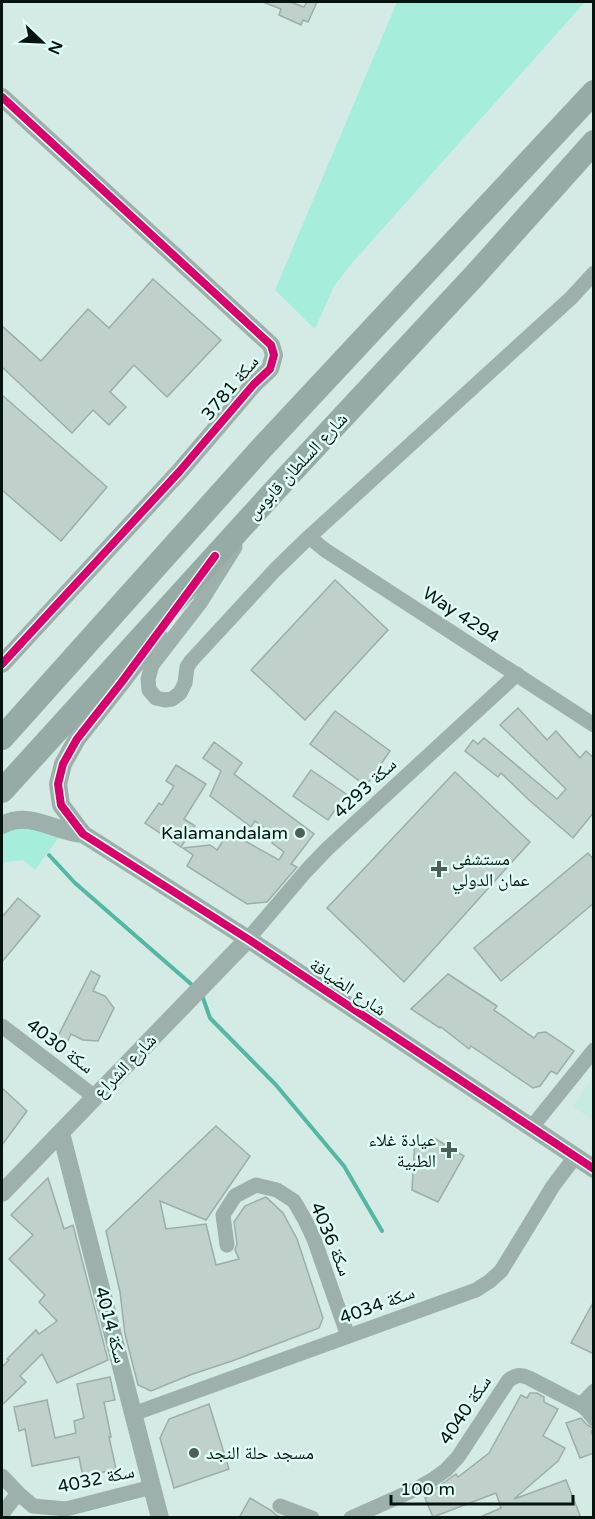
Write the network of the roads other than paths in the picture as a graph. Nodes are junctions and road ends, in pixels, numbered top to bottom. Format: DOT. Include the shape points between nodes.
graph roads {
  1 [pos="594,92"];
  2 [pos="2,98"];
  3 [pos="594,142"];
  4 [pos="594,273"];
  5 [pos="266,499"];
  6 [pos="309,537"];
  7 [pos="215,556"];
  8 [pos="2,664"];
  9 [pos="517,674"];
  10 [pos="29,706"];
  11 [pos="594,725"];
  12 [pos="2,733"];
  13 [pos="2,738"];
  14 [pos="2,791"];
  15 [pos="2,825"];
  16 [pos="83,834"];
  17 [pos="248,939"];
  18 [pos="2,1026"];
  19 [pos="594,1050"];
  20 [pos="95,1097"];
  21 [pos="531,1128"];
  22 [pos="61,1133"];
  23 [pos="575,1157"];
  24 [pos="594,1169"];
  25 [pos="2,1193"];
  26 [pos="226,1245"];
  27 [pos="348,1336"];
  28 [pos="594,1390"];
  29 [pos="581,1405"];
  30 [pos="133,1414"];
  31 [pos="594,1419"];
  32 [pos="2,1476"];
  33 [pos="152,1487"];
  34 [pos="18,1493"];
  35 [pos="280,1506"];
  36 [pos="2,1514"];
  37 [pos="160,1518"];
  38 [pos="312,1518"];
  39 [pos="351,1518"];
  1 -- 10 [label="highway, شارع السلطان قابوس" via="260,450"];
  2 -- 8 [label="street, سكة 3781" via="255,331 266,356 254,384 179,472"];
  3 -- 5 [label="highway, شارع السلطان قابوس"];
  4 -- 6 [label="street"];
  5 -- 6 [label="street" via="200,603 153,665 148,679 149,690 156,698 172,699 180,693 191,661"];
  5 -- 7 [label="highway, شارع السلطان قابوس"];
  6 -- 9 [label="street, Way 4294"];
  7 -- 14 [label="highway, شارع السلطان قابوس"];
  7 -- 16 [label="street" via="77,739 63,764 58,784 61,806"];
  9 -- 11 [label="street, Way 4294"];
  9 -- 17 [label="street, سكة 4293" via="327,849"];
  10 -- 12 [label="highway"];
  10 -- 13 [label="highway, شارع السلطان قابوس"];
  15 -- 16 [label="street" via="12,820 38,821"];
  16 -- 17 [label="street, شارع الضيافة"];
  17 -- 20 [label="street, شارع الشراع"];
  17 -- 21 [label="street, شارع الضيافة"];
  18 -- 20 [label="street, سكة 4030"];
  19 -- 21 [label="street"];
  20 -- 22 [label="street, شارع الشراع"];
  21 -- 23 [label="street, شارع الضيافة"];
  22 -- 25 [label="street, شارع الشراع"];
  22 -- 30 [label="street, سكة 4014"];
  23 -- 24 [label="street, شارع الضيافة"];
  23 -- 27 [label="street, سكة 4034" via="501,1271 490,1281 476,1290"];
  26 -- 27 [label="street, سكة 4036" via="223,1215 235,1196 256,1185 277,1190 294,1201 314,1239"];
  27 -- 30 [label="street, سكة 4034"];
  28 -- 29 [label="street"];
  29 -- 31 [label="street, سكة 4040"];
  29 -- 39 [label="street, سكة 4040" via="529,1378 514,1376 446,1470 416,1489"];
  30 -- 33 [label="street, سكة 4014"];
  32 -- 34 [label="street, سكة 4032"];
  33 -- 34 [label="street, سكة 4032" via="66,1509 33,1506"];
  33 -- 37 [label="street, سكة 4014"];
  34 -- 36 [label="street"];
  35 -- 38 [label="street"];
}
